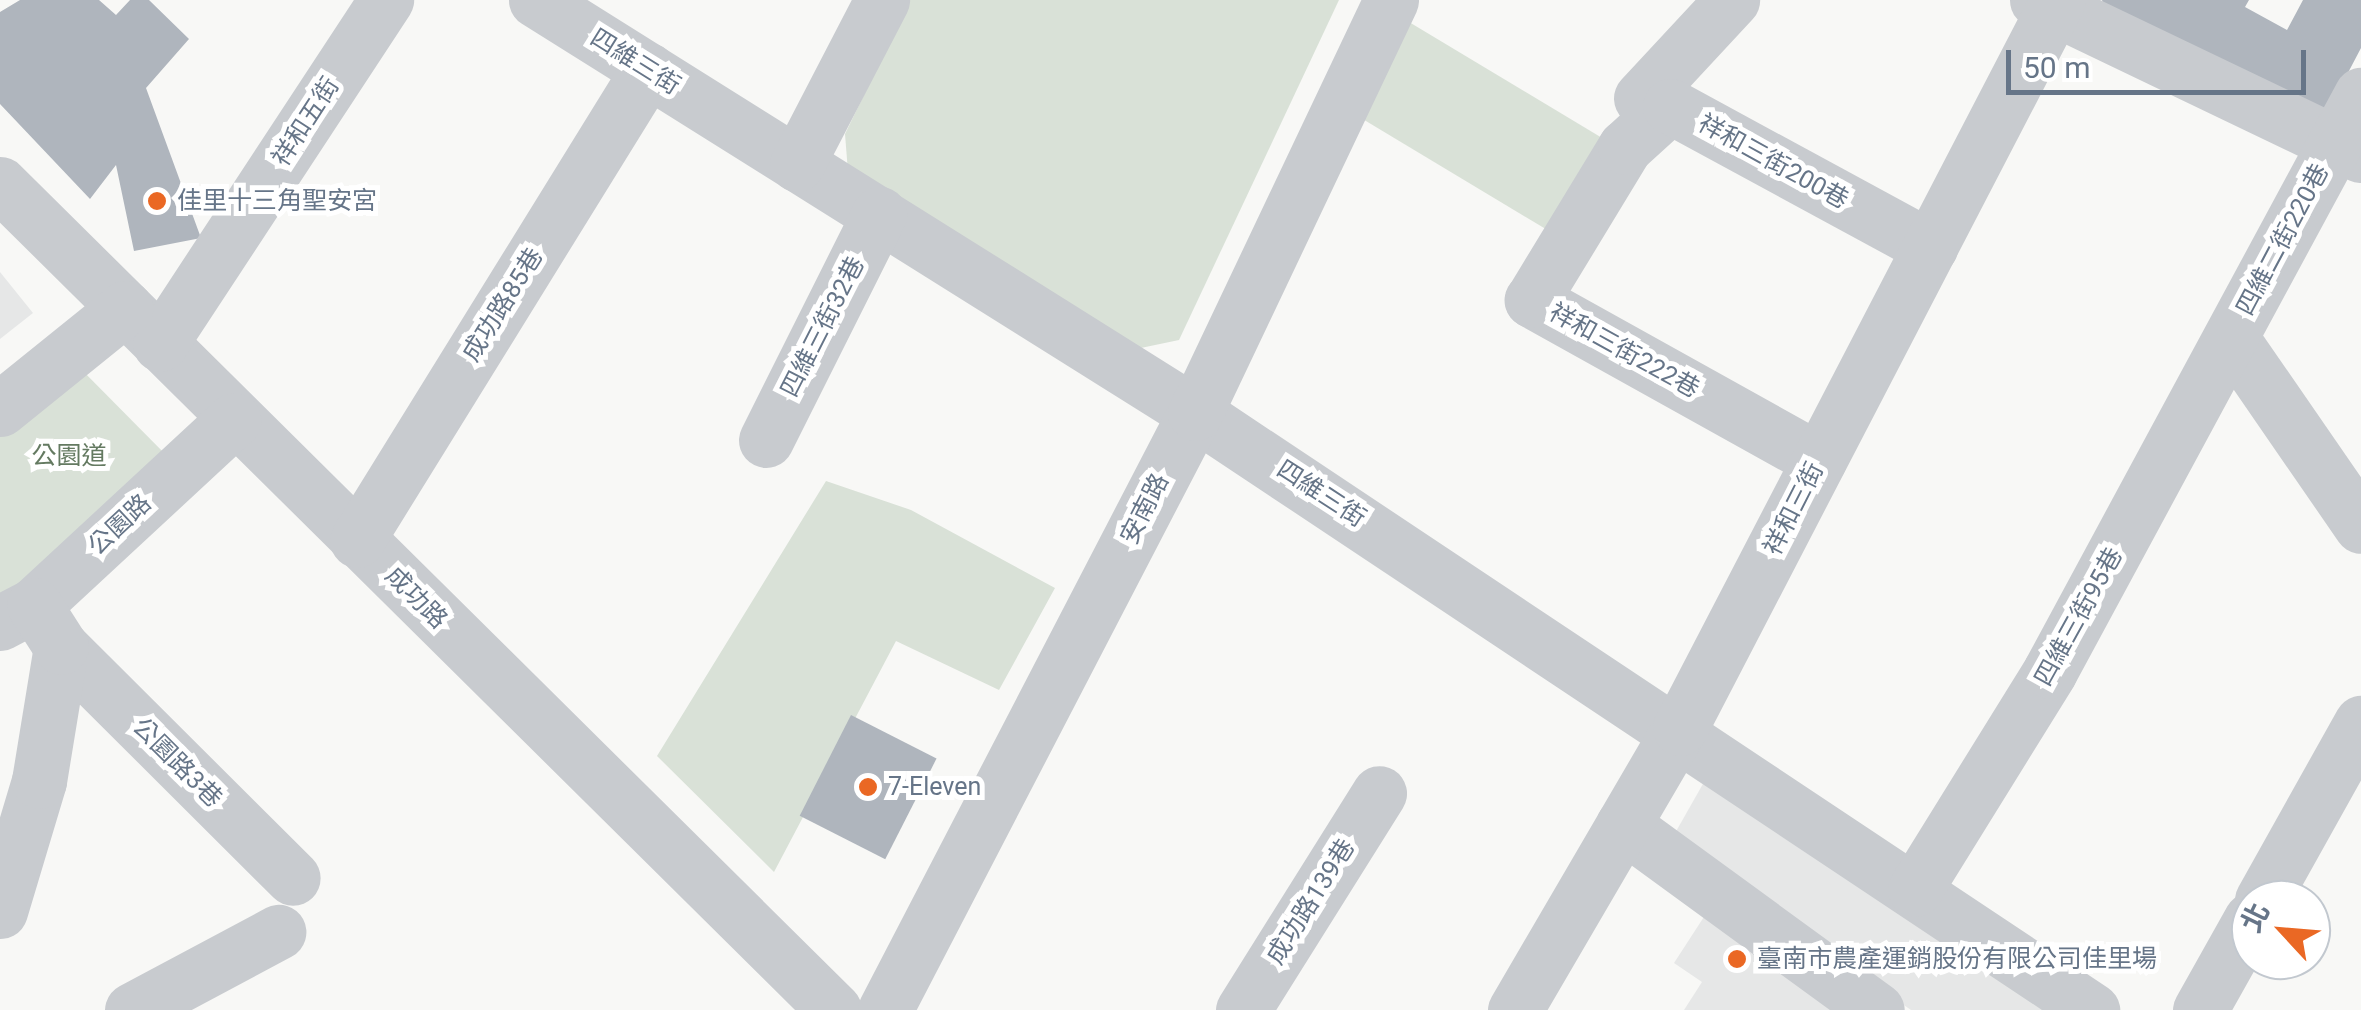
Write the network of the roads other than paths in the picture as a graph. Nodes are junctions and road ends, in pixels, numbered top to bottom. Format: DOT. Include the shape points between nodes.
graph roads {
  1 [pos="386,0"];
  2 [pos="536,0"];
  3 [pos="882,0"];
  4 [pos="1391,0"];
  5 [pos="1732,0"];
  6 [pos="2050,3"];
  7 [pos="648,70"];
  8 [pos="2361,96"];
  9 [pos="1633,122"];
  10 [pos="2348,148"];
  11 [pos="798,164"];
  12 [pos="0,184"];
  13 [pos="879,214"];
  14 [pos="1930,248"];
  15 [pos="143,326"];
  16 [pos="2232,338"];
  17 [pos="0,409"];
  18 [pos="1196,412"];
  19 [pos="234,420"];
  20 [pos="766,440"];
  21 [pos="1819,460"];
  22 [pos="2361,526"];
  23 [pos="357,540"];
  24 [pos="32,625"];
  25 [pos="2361,723"];
  26 [pos="1680,728"];
  27 [pos="1379,794"];
  28 [pos="1623,825"];
  29 [pos="294,878"];
  30 [pos="2273,880"];
  31 [pos="1915,888"];
  32 [pos="0,910"];
  33 [pos="278,932"];
  34 [pos="2231,955"];
  35 [pos="132,1010"];
  36 [pos="834,1010"];
  37 [pos="885,1010"];
  38 [pos="1243,1010"];
  39 [pos="1515,1010"];
  40 [pos="1877,1010"];
  41 [pos="2092,1010"];
  42 [pos="2200,1010"];
  1 -- 15 [label="street, 祥和五街"];
  2 -- 7 [label="street, 四維三街"];
  3 -- 11 [label="street"];
  4 -- 18 [label="street, 安南路"];
  5 -- 9 [label="street"];
  6 -- 10 [label="street"];
  6 -- 14 [label="street, 祥和三街"];
  7 -- 11 [label="street, 四維三街"];
  7 -- 23 [label="street, 成功路85巷"];
  8 -- 10 [label="street, 四維二街220巷"];
  9 -- 14 [label="street, 祥和三街200巷" via="1670,106"];
  9 -- 21 [label="street, 祥和三街222巷" via="1532,300"];
  10 -- 16 [label="street, 四維二街220巷"];
  11 -- 13 [label="street, 四維三街"];
  12 -- 15 [label="street, 成功路"];
  13 -- 18 [label="street, 四維三街"];
  13 -- 20 [label="street, 四維三街32巷"];
  14 -- 21 [label="street, 祥和三街"];
  15 -- 17 [label="street"];
  15 -- 19 [label="street, 成功路"];
  16 -- 22 [label="street"];
  16 -- 31 [label="street, 四維三街95巷" via="2050,671"];
  18 -- 26 [label="street, 四維三街"];
  18 -- 37 [label="street, 安南路"];
  19 -- 23 [label="street, 成功路"];
  19 -- 24 [label="street, 公園路"];
  21 -- 26 [label="street, 祥和三街"];
  23 -- 36 [label="street, 成功路"];
  24 -- 29 [label="street, 公園路3巷"];
  24 -- 32 [label="street" via="39,781"];
  25 -- 30 [label="street"];
  26 -- 28 [label="street, 祥和三街"];
  26 -- 31 [label="street, 四維三街"];
  27 -- 38 [label="street, 成功路139巷"];
  28 -- 39 [label="street, 祥和三街"];
  28 -- 40 [label="street" via="1829,966"];
  31 -- 41 [label="street, 四維三街"];
  33 -- 35 [label="street"];
  34 -- 42 [label="street"];
}
